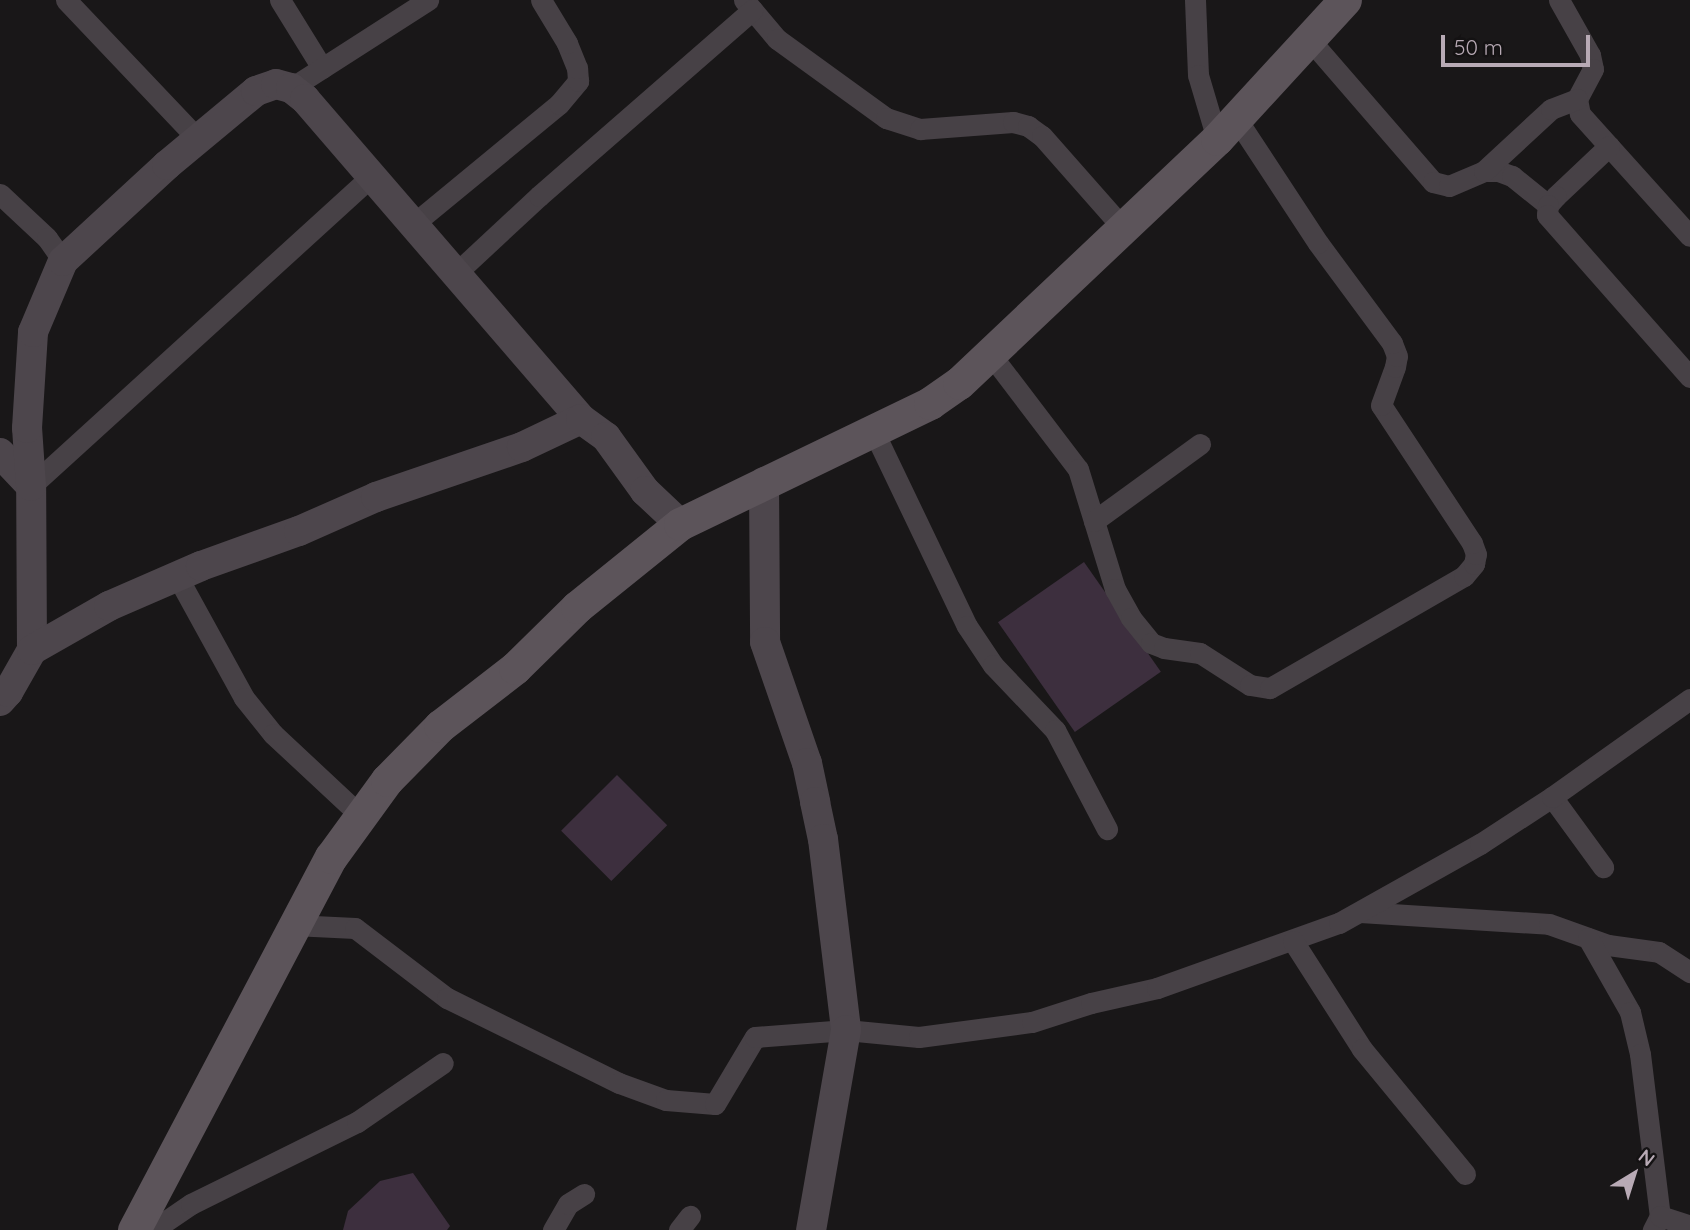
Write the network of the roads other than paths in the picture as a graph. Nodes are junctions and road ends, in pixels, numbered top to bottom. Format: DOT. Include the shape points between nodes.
graph roads {
  1 [pos="66,0"];
  2 [pos="280,0"];
  3 [pos="428,0"];
  4 [pos="541,0"];
  5 [pos="1345,0"];
  6 [pos="1559,0"];
  7 [pos="1193,3"];
  8 [pos="748,5"];
  9 [pos="1310,40"];
  10 [pos="322,68"];
  11 [pos="291,89"];
  12 [pos="1577,99"];
  13 [pos="1227,129"];
  14 [pos="198,139"];
  15 [pos="1609,146"];
  16 [pos="1484,171"];
  17 [pos="370,177"];
  18 [pos="0,194"];
  19 [pos="1548,205"];
  20 [pos="411,226"];
  21 [pos="1124,229"];
  22 [pos="1690,236"];
  23 [pos="63,261"];
  24 [pos="454,275"];
  25 [pos="991,355"];
  26 [pos="1690,377"];
  27 [pos="581,419"];
  28 [pos="873,430"];
  29 [pos="1200,444"];
  30 [pos="0,453"];
  31 [pos="764,482"];
  32 [pos="31,486"];
  33 [pos="1094,521"];
  34 [pos="680,524"];
  35 [pos="177,576"];
  36 [pos="32,650"];
  37 [pos="1690,699"];
  38 [pos="0,701"];
  39 [pos="1552,797"];
  40 [pos="361,816"];
  41 [pos="1107,829"];
  42 [pos="1603,867"];
  43 [pos="1360,912"];
  44 [pos="292,925"];
  45 [pos="1588,938"];
  46 [pos="1293,941"];
  47 [pos="1690,972"];
  48 [pos="846,1030"];
  49 [pos="443,1063"];
  50 [pos="1465,1174"];
  51 [pos="584,1194"];
  52 [pos="1656,1223"];
  53 [pos="1690,1226"];
  54 [pos="134,1230"];
  55 [pos="153,1230"];
  56 [pos="553,1230"];
  57 [pos="811,1230"];
  1 -- 14 [label="street"];
  2 -- 10 [label="street"];
  3 -- 10 [label="street"];
  4 -- 20 [label="street" via="567,43 578,81 559,104"];
  5 -- 9 [label="main road"];
  6 -- 12 [label="street" via="1593,69"];
  7 -- 13 [label="street" via="1198,75"];
  8 -- 21 [label="street" via="788,47 886,118 920,129 1013,122 1028,127 1042,136"];
  8 -- 24 [label="street"];
  9 -- 13 [label="main road"];
  9 -- 16 [label="street" via="1433,182 1449,186"];
  10 -- 11 [label="street"];
  11 -- 14 [label="street" via="276,84 256,91"];
  11 -- 17 [label="street" via="305,99"];
  12 -- 15 [label="street" via="1580,114"];
  12 -- 16 [label="street" via="1550,109"];
  13 -- 21 [label="main road"];
  13 -- 33 [label="street" via="1392,342 1397,356 1381,405 1472,543 1474,564 1464,576 1270,688 1250,685 1200,653 1152,643 1115,589"];
  14 -- 23 [label="street"];
  15 -- 19 [label="street"];
  15 -- 22 [label="street"];
  16 -- 19 [label="street" via="1512,176"];
  17 -- 20 [label="street"];
  17 -- 32 [label="street"];
  18 -- 23 [label="street" via="47,238"];
  19 -- 26 [label="street" via="1553,225"];
  20 -- 24 [label="street"];
  21 -- 25 [label="main road"];
  23 -- 32 [label="street" via="33,332 27,428"];
  24 -- 27 [label="street"];
  25 -- 28 [label="main road" via="930,403"];
  25 -- 33 [label="street" via="1078,469"];
  27 -- 34 [label="street" via="606,437 645,491"];
  27 -- 35 [label="street" via="522,447 376,497"];
  28 -- 31 [label="main road"];
  28 -- 41 [label="street" via="967,626 993,666 1055,730"];
  29 -- 33 [label="street"];
  30 -- 32 [label="street"];
  31 -- 34 [label="main road"];
  31 -- 48 [label="street" via="765,642 807,763 823,839"];
  32 -- 36 [label="street"];
  34 -- 40 [label="main road" via="577,607 515,668 440,726 387,780"];
  35 -- 36 [label="street" via="109,606"];
  35 -- 40 [label="street" via="244,698 273,734"];
  36 -- 38 [label="street"];
  37 -- 39 [label="street"];
  39 -- 42 [label="street"];
  39 -- 43 [label="street"];
  40 -- 44 [label="main road"];
  43 -- 45 [label="street" via="1549,923"];
  43 -- 46 [label="street"];
  44 -- 48 [label="street" via="355,928 447,998 619,1083 666,1100 715,1104 755,1037"];
  44 -- 54 [label="main road"];
  45 -- 47 [label="street" via="1658,952"];
  45 -- 52 [label="street" via="1630,1012 1640,1054"];
  46 -- 48 [label="street" via="1157,988 1032,1022 919,1037"];
  46 -- 50 [label="street" via="1362,1049"];
  48 -- 57 [label="street"];
  49 -- 55 [label="street" via="357,1122 191,1204"];
  51 -- 56 [label="street" via="568,1204"];
  52 -- 53 [label="street"];
}
